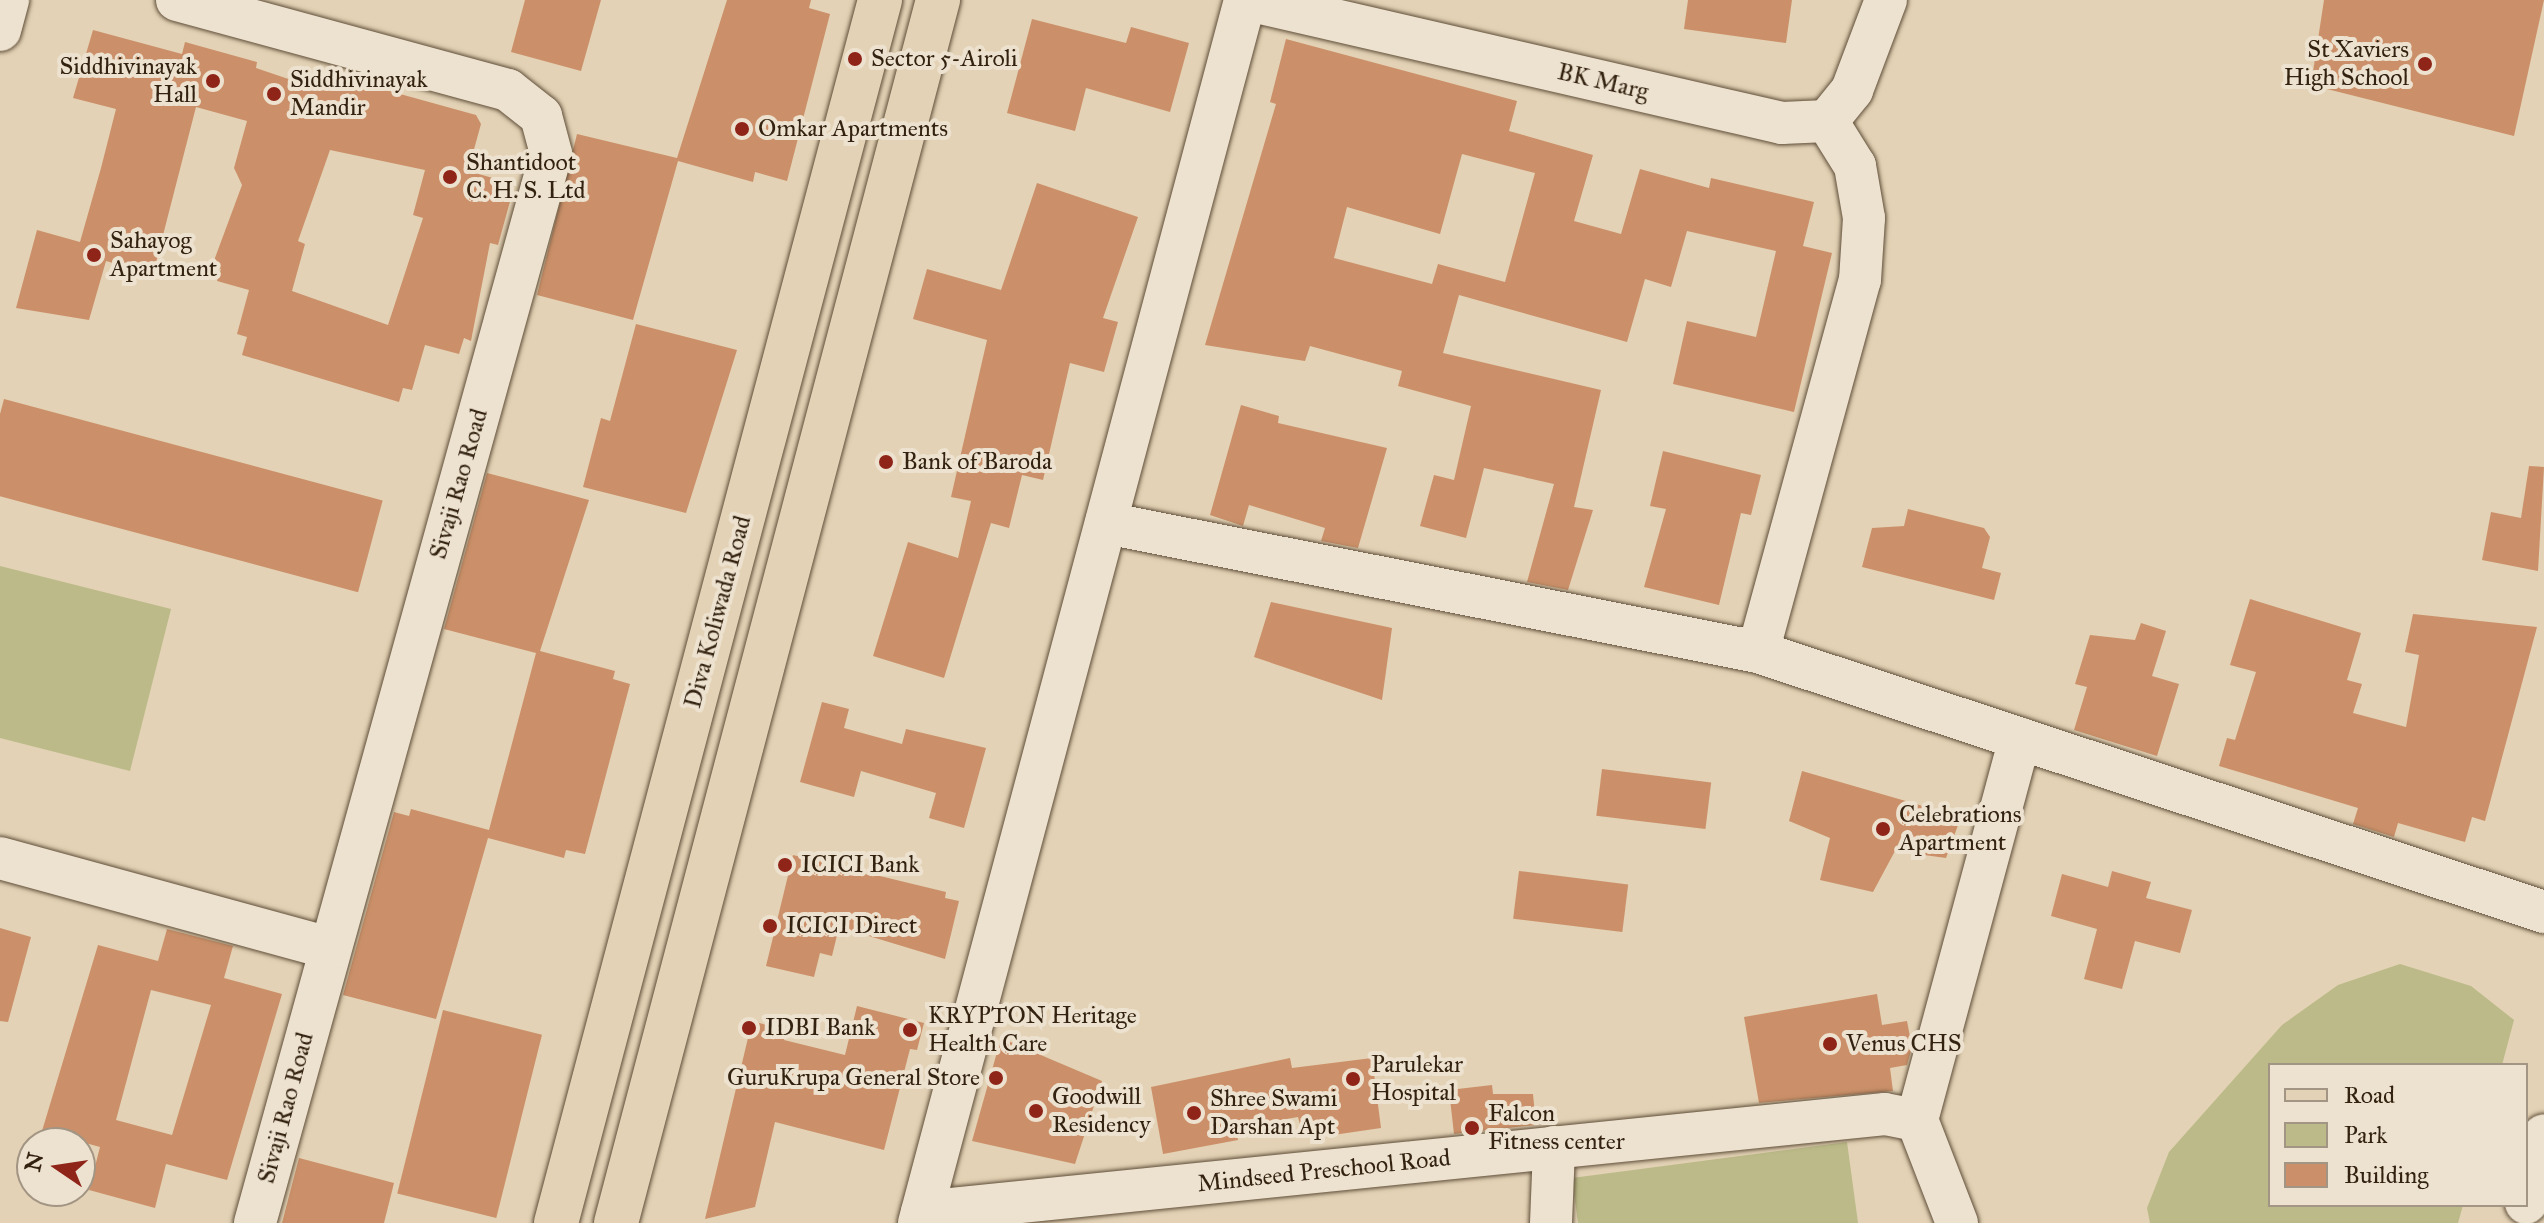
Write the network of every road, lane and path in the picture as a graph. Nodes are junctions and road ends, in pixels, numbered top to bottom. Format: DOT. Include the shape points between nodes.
graph roads {
  1 [pos="8,0"];
  2 [pos="177,0"];
  3 [pos="880,0"];
  4 [pos="938,0"];
  5 [pos="1246,0"];
  6 [pos="1886,0"];
  7 [pos="0,30"];
  8 [pos="1827,121"];
  9 [pos="1106,523"];
  10 [pos="1758,652"];
  11 [pos="2020,739"];
  12 [pos="0,858"];
  13 [pos="2544,912"];
  14 [pos="329,948"];
  15 [pos="1917,1120"];
  16 [pos="1554,1147"];
  17 [pos="2542,1148"];
  18 [pos="2528,1197"];
  19 [pos="920,1218"];
  20 [pos="255,1223"];
  21 [pos="556,1223"];
  22 [pos="616,1223"];
  23 [pos="1551,1223"];
  24 [pos="1957,1223"];
  1 -- 7 [label="street"];
  2 -- 14 [label="street, Sivaji Rao Road" via="508,90 541,116 551,154"];
  3 -- 21 [label="main road, Diva Koliwada Road"];
  4 -- 22 [label="main road"];
  5 -- 8 [label="street, BK Marg" via="1782,123"];
  5 -- 9 [label="street"];
  6 -- 8 [label="street" via="1852,90"];
  8 -- 10 [label="street" via="1855,166 1864,218 1860,280"];
  9 -- 10 [label="street"];
  9 -- 19 [label="street"];
  10 -- 11 [label="street"];
  11 -- 13 [label="street"];
  11 -- 15 [label="street"];
  12 -- 14 [label="street"];
  14 -- 20 [label="street, Sivaji Rao Road"];
  15 -- 16 [label="street, Mindseed Preschool Road" via="1885,1114"];
  15 -- 24 [label="street"];
  16 -- 19 [label="street, Mindseed Preschool Road"];
  16 -- 23 [label="street"];
  17 -- 18 [label="street"];
}
